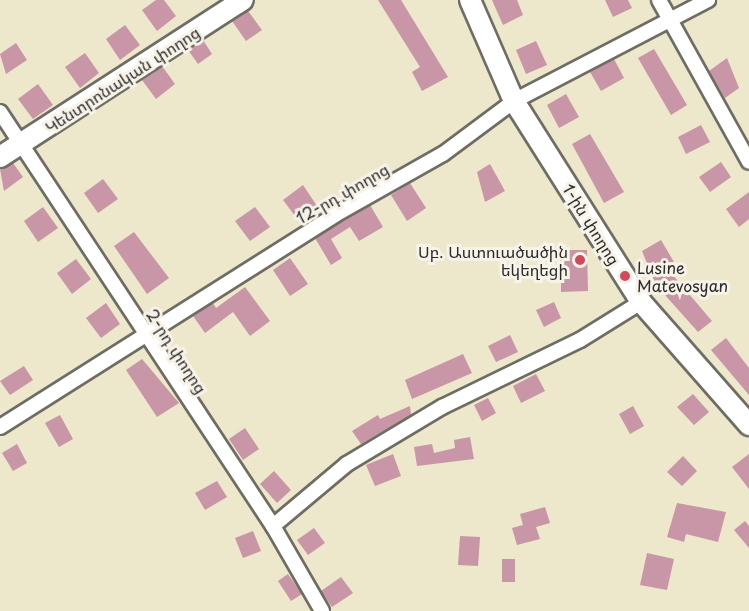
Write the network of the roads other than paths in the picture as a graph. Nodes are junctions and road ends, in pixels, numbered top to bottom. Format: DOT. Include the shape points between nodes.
graph roads {
  1 [pos="243,0"];
  2 [pos="470,0"];
  3 [pos="660,0"];
  4 [pos="708,0"];
  5 [pos="668,20"];
  6 [pos="514,101"];
  7 [pos="0,112"];
  8 [pos="21,144"];
  9 [pos="0,157"];
  10 [pos="749,162"];
  11 [pos="641,302"];
  12 [pos="146,334"];
  13 [pos="749,425"];
  14 [pos="0,427"];
  15 [pos="273,526"];
  16 [pos="322,611"];
  1 -- 8 [label="main road, Կենտրոնական փողոց"];
  2 -- 6 [label="main road, 1-ին փողոց"];
  3 -- 5 [label="street"];
  4 -- 5 [label="street, 12-րդ փողոց"];
  5 -- 6 [label="street, 12-րդ փողոց"];
  5 -- 10 [label="street"];
  6 -- 11 [label="main road, 1-ին փողոց"];
  6 -- 12 [label="street, 12-րդ փողոց" via="443,154"];
  7 -- 8 [label="street, 2-րդ փողոց"];
  8 -- 9 [label="main road, Կենտրոնական փողոց"];
  8 -- 12 [label="street, 2-րդ փողոց"];
  11 -- 13 [label="main road, 1-ին փողոց"];
  11 -- 15 [label="street" via="580,340 442,407 347,464"];
  12 -- 14 [label="street, 12-րդ փողոց"];
  12 -- 15 [label="street, 2-րդ փողոց"];
  15 -- 16 [label="street, 2-րդ փողոց"];
}
